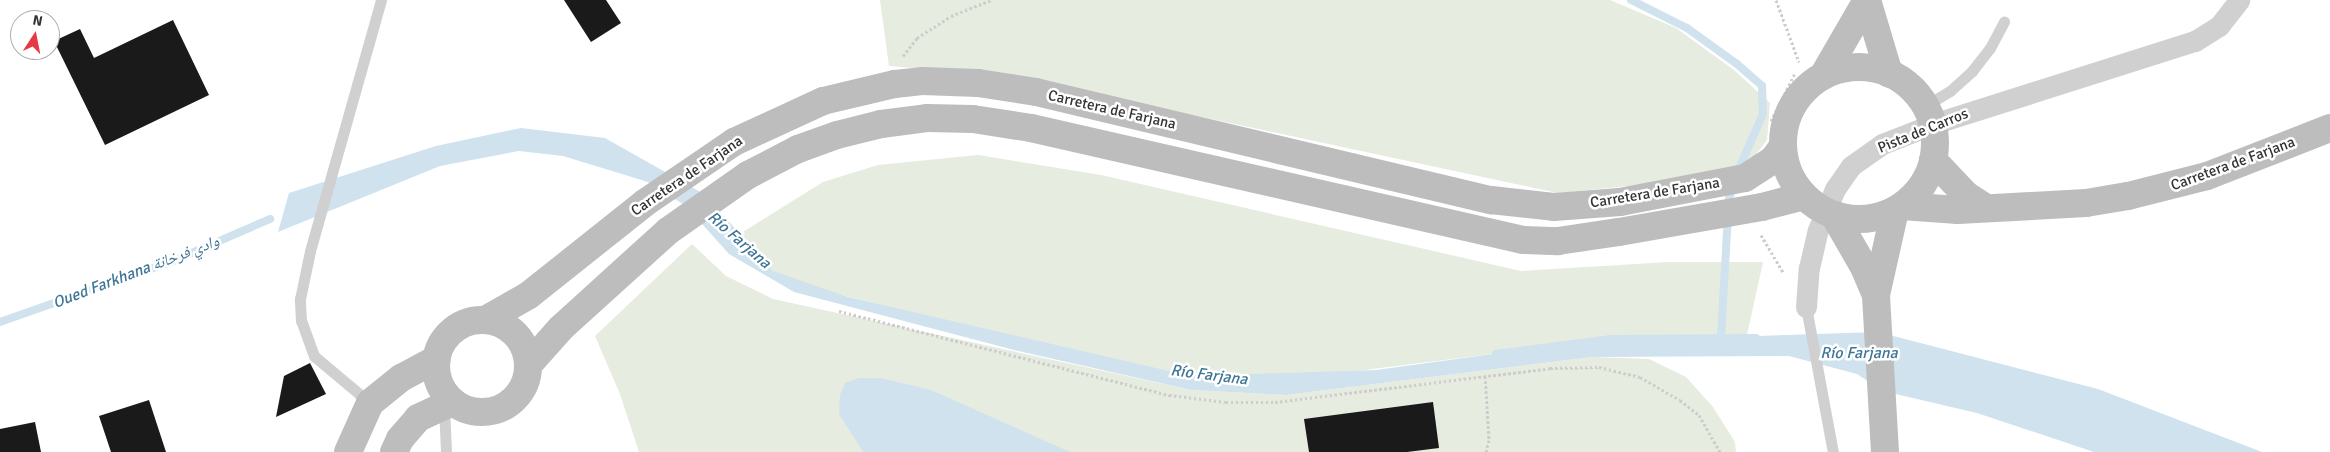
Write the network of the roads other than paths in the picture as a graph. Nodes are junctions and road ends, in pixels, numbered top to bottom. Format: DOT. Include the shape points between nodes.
graph roads {
  1 [pos="381,0"];
  2 [pos="1867,0"];
  3 [pos="2239,0"];
  4 [pos="2004,22"];
  5 [pos="1889,74"];
  6 [pos="1822,76"];
  7 [pos="1929,115"];
  8 [pos="2330,128"];
  9 [pos="1783,146"];
  10 [pos="1933,160"];
  11 [pos="1821,207"];
  12 [pos="1899,208"];
  13 [pos="1986,208"];
  14 [pos="1876,295"];
  15 [pos="1807,315"];
  16 [pos="487,319"];
  17 [pos="436,359"];
  18 [pos="529,364"];
  19 [pos="370,403"];
  20 [pos="448,403"];
  21 [pos="348,452"];
  22 [pos="394,452"];
  23 [pos="446,452"];
  24 [pos="1833,452"];
  25 [pos="1884,452"];
  1 -- 19 [label="lane" via="315,233 300,299 301,321 314,356"];
  2 -- 5 [label="main road"];
  2 -- 6 [label="main road"];
  3 -- 7 [label="street, Pista de Carros" via="2219,26 2195,41"];
  4 -- 7 [label="lane" via="1972,71"];
  5 -- 6 [label="main road" via="1867,68 1844,68"];
  5 -- 7 [label="main road" via="1916,93"];
  6 -- 9 [label="main road" via="1793,106 1784,130"];
  7 -- 10 [label="main road"];
  7 -- 11 [label="street, Pista de Carros" via="1851,166"];
  8 -- 13 [label="main road, Carretera de Farjana" via="2172,187 2086,202"];
  9 -- 11 [label="main road" via="1786,164"];
  9 -- 16 [label="main road, Carretera de Farjana" via="1760,171 1737,180 1620,202 1554,207 1491,200 1036,92 978,83 895,84 822,101 784,116 717,152 646,202 529,294"];
  10 -- 12 [label="main road" via="1921,186"];
  10 -- 13 [label="main road" via="1966,195"];
  11 -- 12 [label="main road, Carretera de Farjana" via="1854,219 1875,217"];
  11 -- 14 [label="main road" via="1864,267"];
  11 -- 15 [label="street, Pista de Carros" via="1812,249"];
  11 -- 18 [label="main road, Carretera de Farjana" via="1733,210 1558,241 1491,235 1094,141 973,119 927,118 881,124 837,135 798,149 748,176 668,231 561,328"];
  12 -- 13 [label="main road, Carretera de Farjana"];
  12 -- 14 [label="main road"];
  14 -- 25 [label="main road"];
  15 -- 24 [label="lane, Pista de Carros"];
  16 -- 17 [label="main road, Carretera de Farjana" via="459,325 448,334"];
  16 -- 18 [label="main road" via="516,334"];
  17 -- 19 [label="main road" via="401,378"];
  17 -- 20 [label="main road" via="438,383"];
  18 -- 20 [label="main road, Carretera de Farjana" via="522,389 503,407 477,412"];
  19 -- 21 [label="main road"];
  20 -- 22 [label="main road" via="418,418 400,439"];
  20 -- 23 [label="lane"];
}
